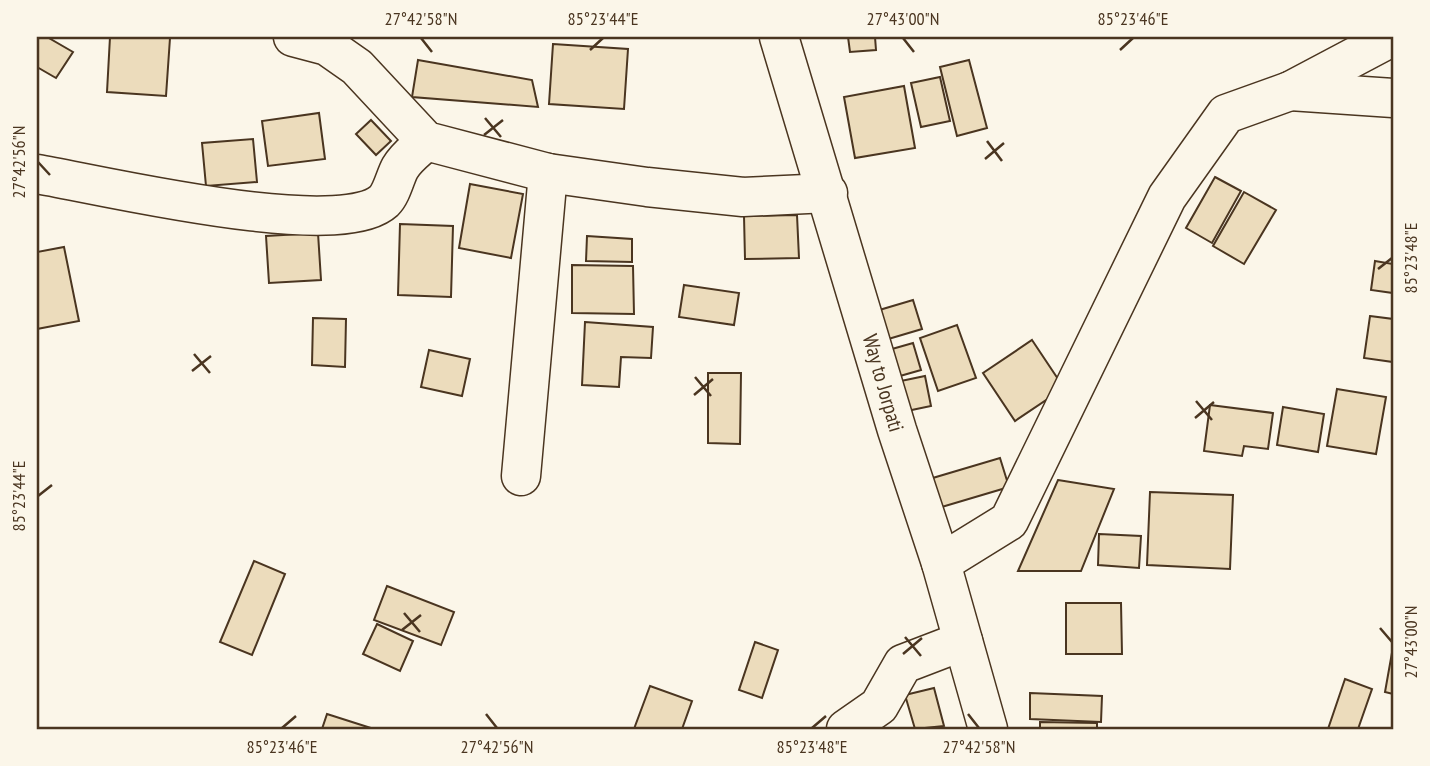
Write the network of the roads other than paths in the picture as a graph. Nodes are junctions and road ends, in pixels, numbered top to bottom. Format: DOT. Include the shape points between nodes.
graph roads {
  1 [pos="293,37"];
  2 [pos="779,37"];
  3 [pos="1392,37"];
  4 [pos="1290,91"];
  5 [pos="1393,97"];
  6 [pos="426,141"];
  7 [pos="548,173"];
  8 [pos="37,174"];
  9 [pos="828,193"];
  10 [pos="521,476"];
  11 [pos="941,563"];
  12 [pos="963,641"];
  13 [pos="846,729"];
  14 [pos="988,729"];
  1 -- 6 [label="street" via="327,46 357,67"];
  2 -- 9 [label="street, Way to Jorpati"];
  3 -- 4 [label="street"];
  4 -- 5 [label="street"];
  4 -- 11 [label="street" via="1226,114 1167,197 1009,520"];
  6 -- 7 [label="street"];
  6 -- 8 [label="street" via="402,165 385,200 364,213 326,217 272,216"];
  7 -- 9 [label="street" via="743,197"];
  7 -- 10 [label="street"];
  9 -- 11 [label="street, Way to Jorpati"];
  11 -- 12 [label="street, Way to Jorpati"];
  12 -- 13 [label="street" via="903,664 879,706"];
  12 -- 14 [label="street, Way to Jorpati"];
}
